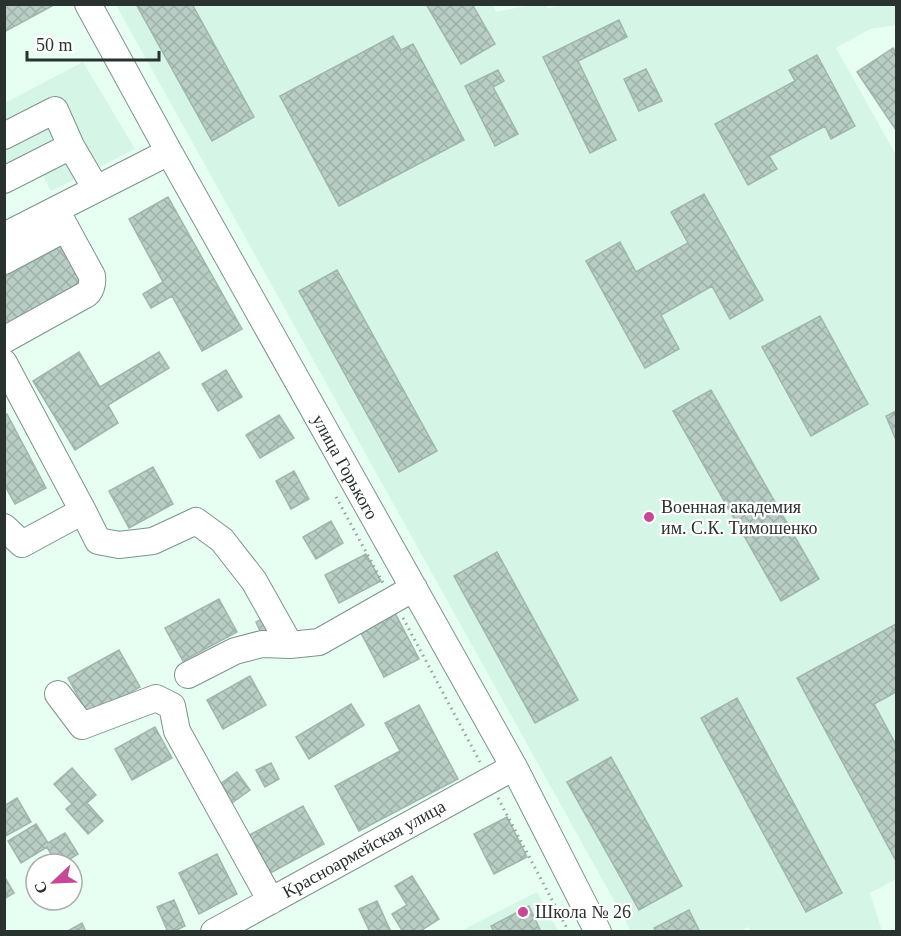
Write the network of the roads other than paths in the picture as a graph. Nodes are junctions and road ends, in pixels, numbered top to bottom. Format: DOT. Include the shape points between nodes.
graph roads {
  1 [pos="88,4"];
  2 [pos="4,136"];
  3 [pos="72,146"];
  4 [pos="169,152"];
  5 [pos="4,180"];
  6 [pos="96,189"];
  7 [pos="61,219"];
  8 [pos="4,237"];
  9 [pos="4,261"];
  10 [pos="4,340"];
  11 [pos="4,363"];
  12 [pos="83,511"];
  13 [pos="4,527"];
  14 [pos="403,594"];
  15 [pos="290,645"];
  16 [pos="188,675"];
  17 [pos="58,694"];
  18 [pos="514,767"];
  19 [pos="271,901"];
  20 [pos="214,932"];
  21 [pos="598,932"];
  1 -- 4 [label="street, улица Горького"];
  2 -- 3 [label="street" via="55,110"];
  3 -- 5 [label="street"];
  3 -- 6 [label="street"];
  4 -- 6 [label="street"];
  4 -- 14 [label="street, улица Горького"];
  6 -- 7 [label="street"];
  7 -- 8 [label="street"];
  7 -- 9 [label="street"];
  7 -- 10 [label="street" via="92,276 89,291"];
  11 -- 12 [label="street"];
  12 -- 13 [label="street" via="22,544"];
  12 -- 15 [label="street" via="98,540 119,545 153,541 196,521 222,540 254,581"];
  14 -- 15 [label="street" via="319,642"];
  14 -- 18 [label="street, улица Горького"];
  15 -- 16 [label="street" via="262,644 235,651"];
  17 -- 19 [label="street" via="82,726 156,698 172,706 177,730"];
  18 -- 19 [label="street, Красноармейская улица"];
  18 -- 21 [label="street, улица Горького"];
  19 -- 20 [label="street, Красноармейская улица"];
}
